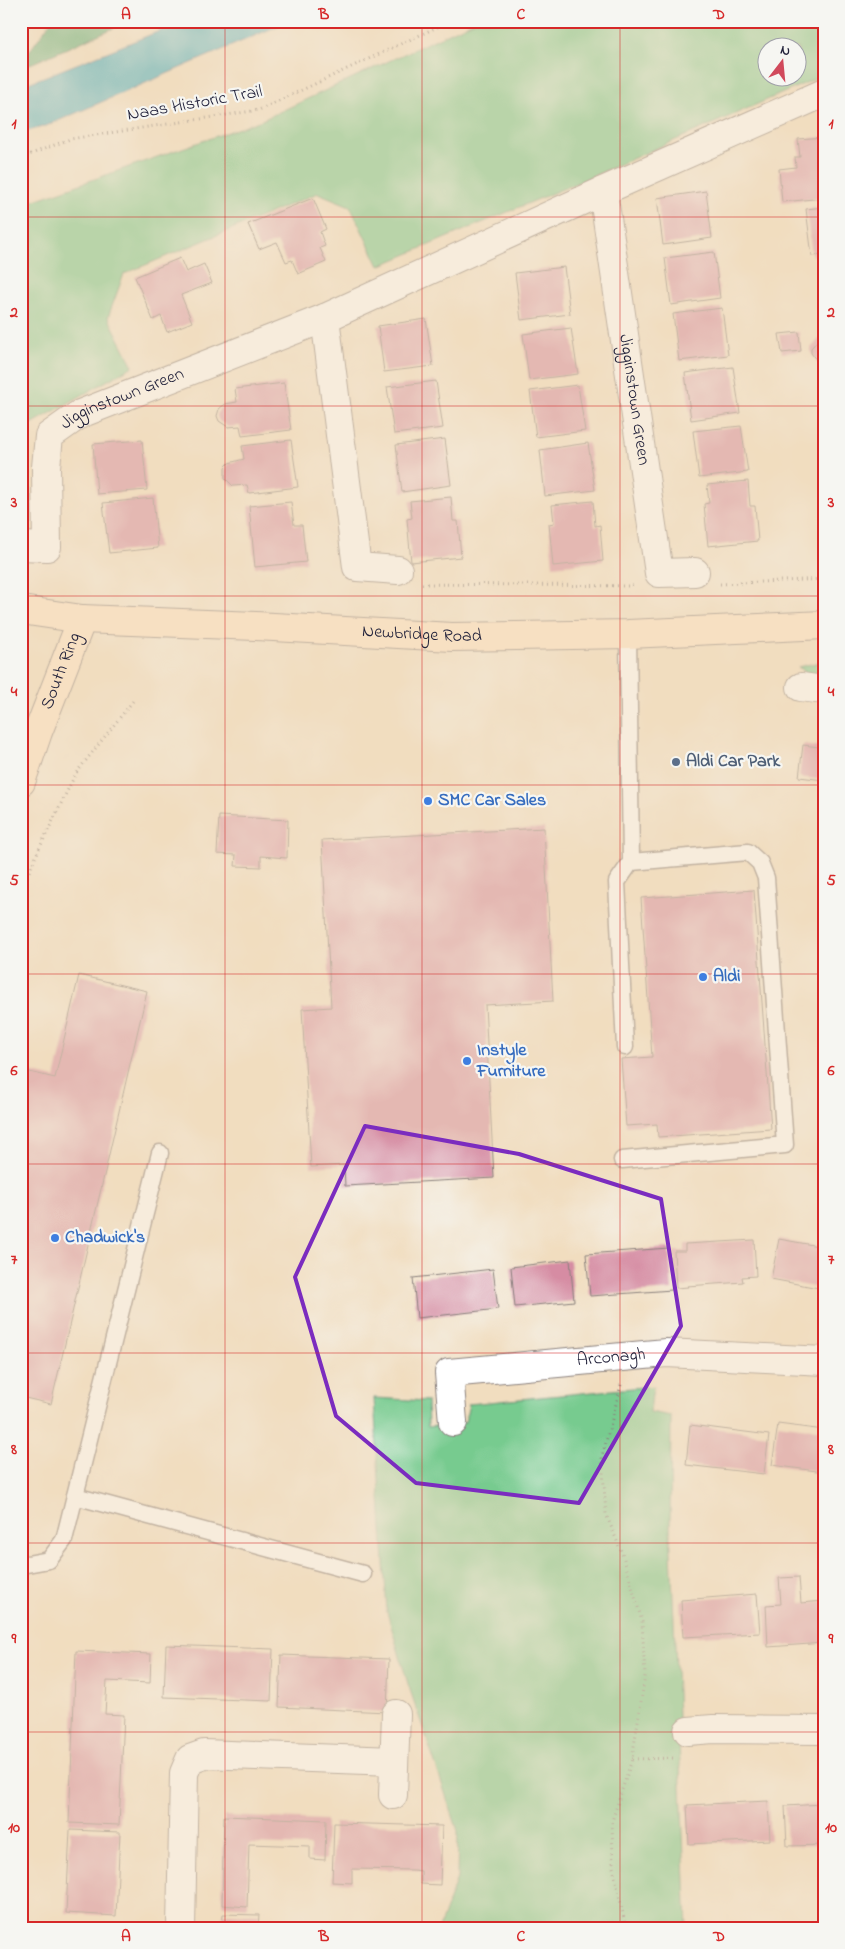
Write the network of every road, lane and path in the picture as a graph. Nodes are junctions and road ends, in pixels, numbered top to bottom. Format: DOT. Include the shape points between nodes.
graph roads {
  1 [pos="450,21"];
  2 [pos="824,93"];
  3 [pos="21,158"];
  4 [pos="603,191"];
  5 [pos="325,318"];
  6 [pos="21,546"];
  7 [pos="398,570"];
  8 [pos="695,572"];
  9 [pos="659,573"];
  10 [pos="824,579"];
  11 [pos="21,610"];
  12 [pos="82,619"];
  13 [pos="824,625"];
  14 [pos="628,634"];
  15 [pos="133,701"];
  16 [pos="21,782"];
  17 [pos="631,862"];
  18 [pos="21,890"];
  19 [pos="625,1046"];
  20 [pos="160,1153"];
  21 [pos="622,1160"];
  22 [pos="630,1356"];
  23 [pos="824,1361"];
  24 [pos="453,1422"];
  25 [pos="75,1496"];
  26 [pos="21,1563"];
  27 [pos="363,1574"];
  28 [pos="396,1714"];
  29 [pos="824,1730"];
  30 [pos="688,1731"];
  31 [pos="394,1761"];
  32 [pos="393,1795"];
  33 [pos="181,1928"];
  34 [pos="626,1928"];
  1 -- 3 [label="path, Naas Historic Trail" via="259,110 70,139"];
  2 -- 4 [label="street, Jigginstown Green"];
  4 -- 5 [label="street, Jigginstown Green"];
  4 -- 9 [label="street, Jigginstown Green"];
  5 -- 6 [label="street, Jigginstown Green" via="80,414 49,436 47,547"];
  5 -- 7 [label="street" via="357,567"];
  7 -- 9 [label="path" via="404,584 642,586"];
  8 -- 9 [label="street"];
  8 -- 10 [label="path" via="707,585"];
  11 -- 12 [label="main road, Newbridge Road"];
  12 -- 14 [label="main road, Newbridge Road" via="452,637"];
  12 -- 16 [label="main road, South Ring"];
  13 -- 14 [label="main road, Newbridge Road"];
  14 -- 17 [label="lane"];
  15 -- 18 [label="path" via="76,773"];
  17 -- 19 [label="lane" via="617,882"];
  17 -- 21 [label="lane" via="748,852 760,863 766,878 785,1145"];
  20 -- 25 [label="lane"];
  22 -- 23 [label="street, Arconagh" via="666,1353"];
  22 -- 24 [label="street, Arconagh" via="449,1373"];
  22 -- 34 [label="path" via="602,1457 606,1514 623,1556 642,1620 645,1676 632,1758 612,1821 613,1867"];
  25 -- 26 [label="lane" via="64,1540 48,1560"];
  25 -- 27 [label="lane"];
  28 -- 31 [label="street"];
  29 -- 30 [label="street"];
  31 -- 32 [label="street"];
  31 -- 33 [label="street" via="204,1754 190,1759 184,1773"];
}
